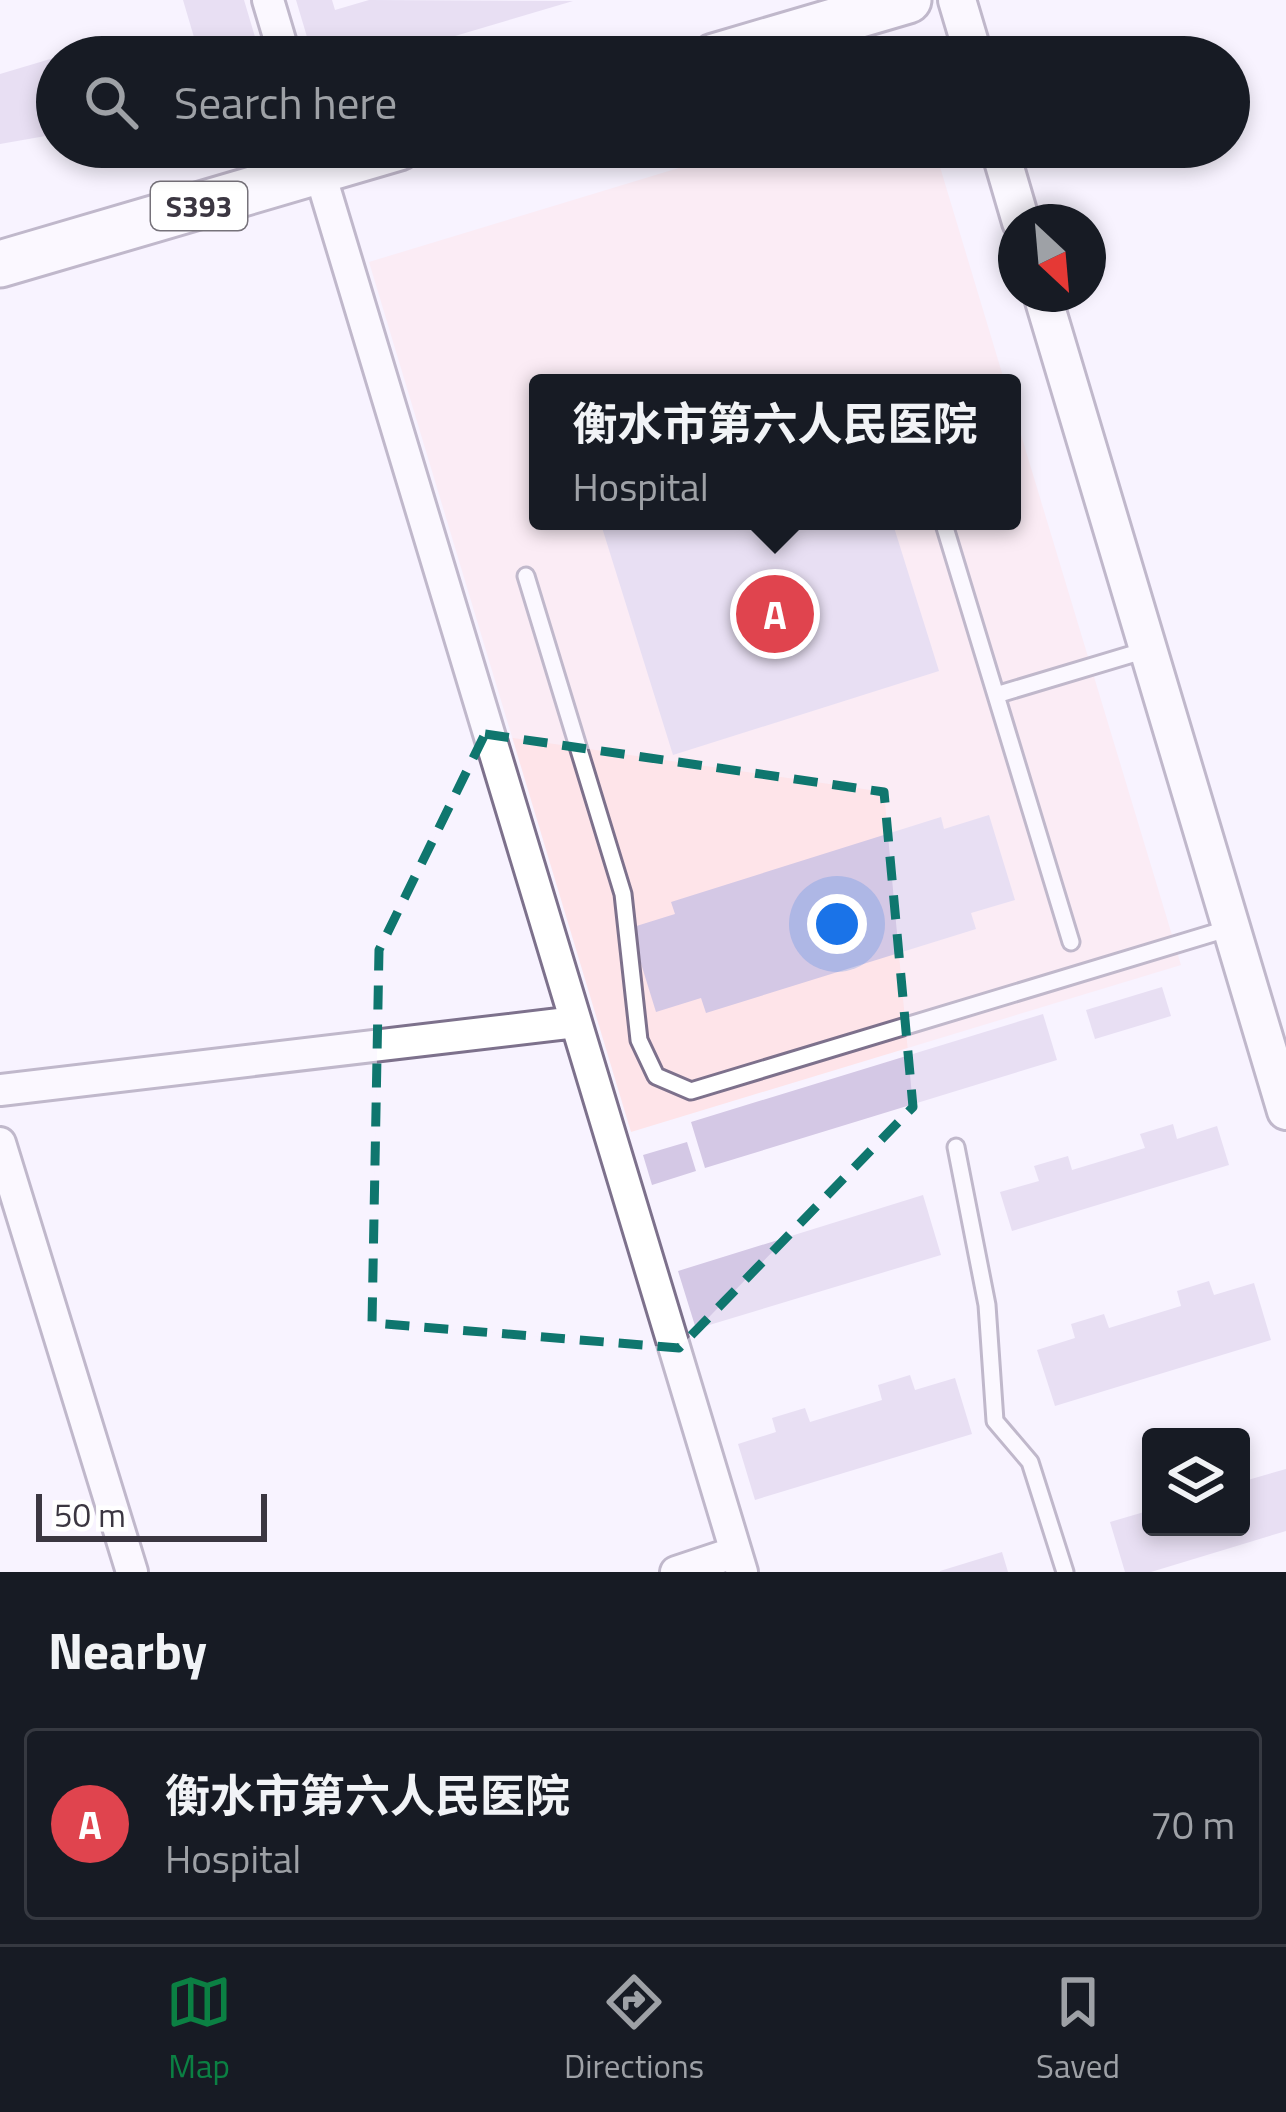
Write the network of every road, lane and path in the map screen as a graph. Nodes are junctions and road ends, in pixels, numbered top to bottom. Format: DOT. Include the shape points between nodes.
graph roads {
  1 [pos="268,0"];
  2 [pos="908,0"];
  3 [pos="957,0"];
  4 [pos="279,36"];
  5 [pos="786,36"];
  6 [pos="968,36"];
  7 [pos="288,168"];
  8 [pos="318,168"];
  9 [pos="1005,168"];
  10 [pos="1016,204"];
  11 [pos="0,264"];
  12 [pos="1047,312"];
  13 [pos="947,530"];
  14 [pos="526,576"];
  15 [pos="1146,650"];
  16 [pos="996,695"];
  17 [pos="1230,928"];
  18 [pos="1071,942"];
  19 [pos="576,1022"];
  20 [pos="0,1090"];
  21 [pos="1286,1111"];
  22 [pos="0,1143"];
  23 [pos="956,1147"];
  24 [pos="739,1562"];
  25 [pos="132,1572"];
  26 [pos="676,1572"];
  27 [pos="1065,1572"];
  1 -- 4 [label="street"];
  2 -- 5 [label="main road"];
  3 -- 6 [label="street"];
  7 -- 11 [label="main road, S393"];
  8 -- 19 [label="street"];
  9 -- 10 [label="street"];
  12 -- 15 [label="street"];
  13 -- 16 [label="lane"];
  14 -- 17 [label="lane" via="623,894 639,1040 656,1076 691,1091"];
  15 -- 16 [label="lane"];
  15 -- 17 [label="street"];
  16 -- 18 [label="lane"];
  17 -- 21 [label="street"];
  19 -- 20 [label="street"];
  19 -- 24 [label="street"];
  22 -- 25 [label="street"];
  23 -- 27 [label="lane" via="987,1305 995,1421 1030,1462"];
  24 -- 26 [label="street"];
}
